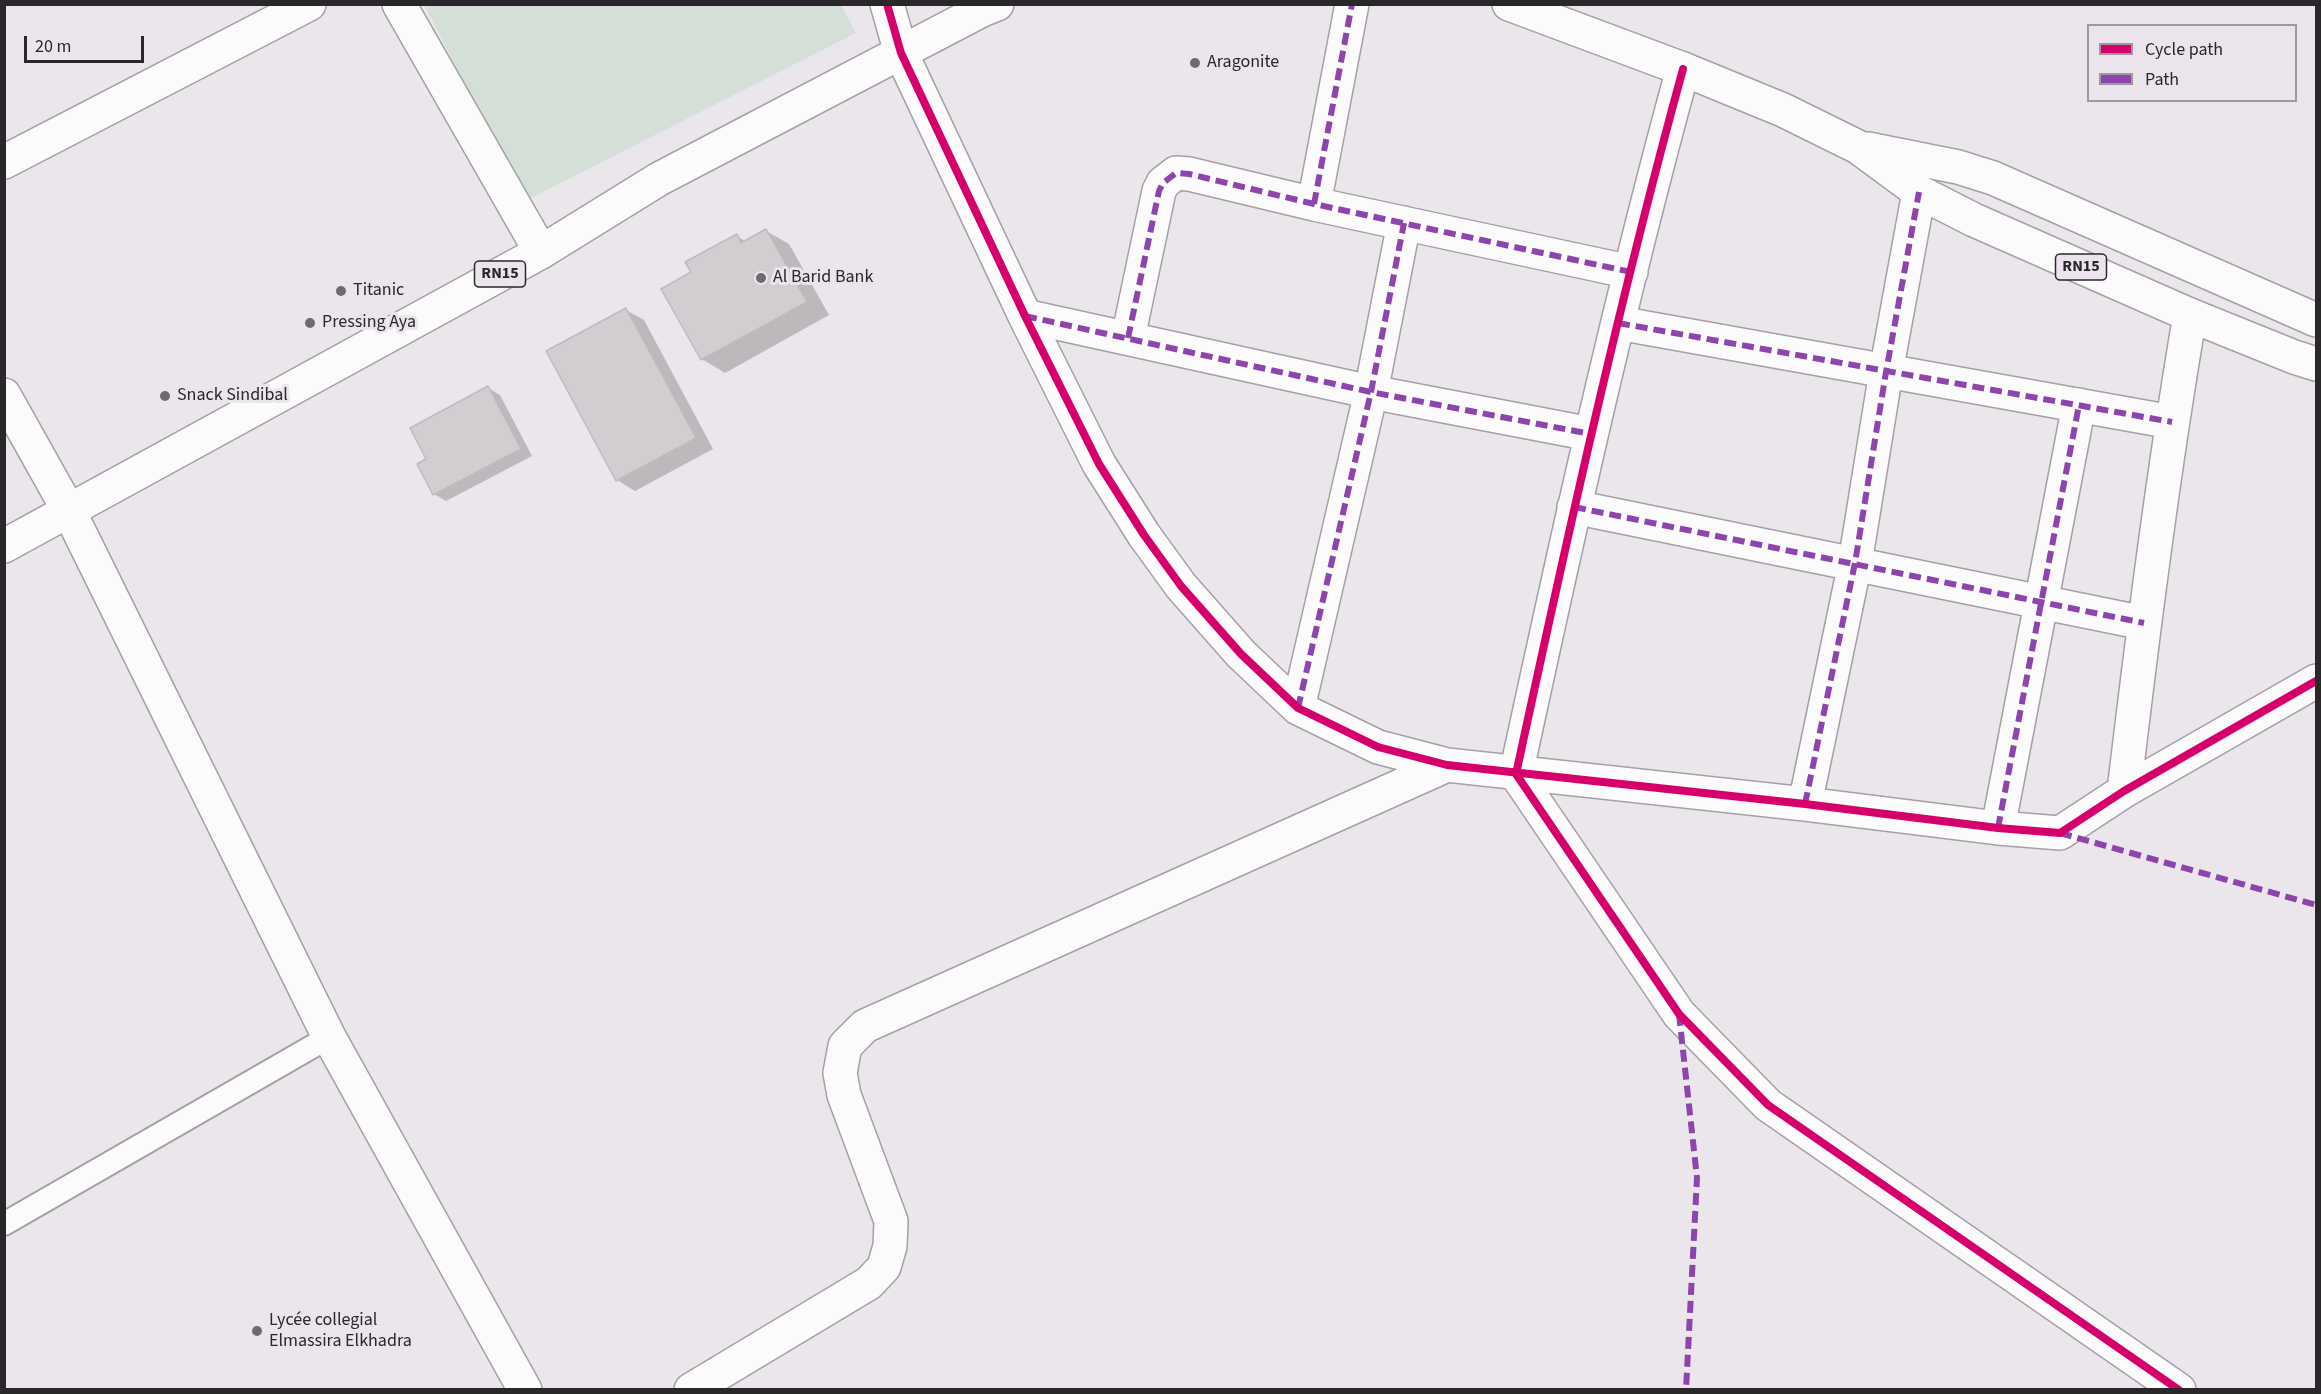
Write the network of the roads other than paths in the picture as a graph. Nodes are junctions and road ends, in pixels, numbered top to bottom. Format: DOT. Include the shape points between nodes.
graph roads {
  1 [pos="309,4"];
  2 [pos="399,4"];
  3 [pos="887,4"];
  4 [pos="997,4"];
  5 [pos="1352,4"];
  6 [pos="1509,4"];
  7 [pos="901,53"];
  8 [pos="1683,69"];
  9 [pos="1858,147"];
  10 [pos="4,162"];
  11 [pos="1919,192"];
  12 [pos="1314,204"];
  13 [pos="1404,223"];
  14 [pos="541,252"];
  15 [pos="1631,272"];
  16 [pos="2190,315"];
  17 [pos="1025,316"];
  18 [pos="2316,320"];
  19 [pos="1618,323"];
  20 [pos="1128,338"];
  21 [pos="2316,364"];
  22 [pos="1886,372"];
  23 [pos="1371,392"];
  24 [pos="4,395"];
  25 [pos="2079,405"];
  26 [pos="2172,422"];
  27 [pos="1591,434"];
  28 [pos="1574,507"];
  29 [pos="69,512"];
  30 [pos="4,546"];
  31 [pos="1855,563"];
  32 [pos="2042,601"];
  33 [pos="2144,623"];
  34 [pos="2316,681"];
  35 [pos="1298,708"];
  36 [pos="1447,765"];
  37 [pos="1516,774"];
  38 [pos="2124,791"];
  39 [pos="1804,804"];
  40 [pos="1998,828"];
  41 [pos="328,1037"];
  42 [pos="4,1224"];
  43 [pos="525,1389"];
  44 [pos="691,1389"];
  45 [pos="2179,1389"];
  1 -- 10 [label="street"];
  2 -- 14 [label="street"];
  3 -- 7 [label="street"];
  4 -- 7 [label="street, RN15"];
  5 -- 12 [label="street"];
  6 -- 8 [label="street, RN15"];
  7 -- 14 [label="street, RN15" via="660,179"];
  7 -- 17 [label="street"];
  8 -- 9 [label="street, RN15" via="1783,110"];
  8 -- 15 [label="street"];
  9 -- 11 [label="street, RN15"];
  9 -- 18 [label="street, RN15" via="1993,178"];
  11 -- 16 [label="street, RN15"];
  11 -- 22 [label="street"];
  12 -- 13 [label="street"];
  12 -- 20 [label="street" via="1189,174 1168,177 1159,191"];
  13 -- 15 [label="street"];
  13 -- 23 [label="street"];
  14 -- 29 [label="street, RN15"];
  15 -- 19 [label="street"];
  16 -- 21 [label="street, RN15"];
  16 -- 26 [label="street"];
  17 -- 20 [label="street"];
  17 -- 35 [label="street" via="1100,464 1144,535 1181,586 1241,654"];
  19 -- 22 [label="street"];
  19 -- 27 [label="street"];
  20 -- 23 [label="street"];
  22 -- 25 [label="street"];
  22 -- 31 [label="street"];
  23 -- 27 [label="street"];
  23 -- 35 [label="street"];
  24 -- 29 [label="street"];
  25 -- 26 [label="street"];
  25 -- 32 [label="street"];
  26 -- 33 [label="street"];
  27 -- 28 [label="street"];
  28 -- 31 [label="street"];
  28 -- 37 [label="street"];
  29 -- 30 [label="street, RN15"];
  29 -- 41 [label="street"];
  31 -- 32 [label="street"];
  31 -- 39 [label="street"];
  32 -- 33 [label="street"];
  32 -- 40 [label="street"];
  33 -- 38 [label="street"];
  34 -- 38 [label="street"];
  35 -- 36 [label="street" via="1378,747"];
  36 -- 37 [label="street"];
  36 -- 44 [label="street" via="865,1026 845,1046 840,1072 844,1095 891,1221 884,1267 869,1283"];
  37 -- 39 [label="street"];
  37 -- 45 [label="street" via="1679,1014 1768,1105"];
  38 -- 40 [label="street" via="2060,832"];
  39 -- 40 [label="street"];
  41 -- 42 [label="lane"];
  41 -- 43 [label="street"];
}
